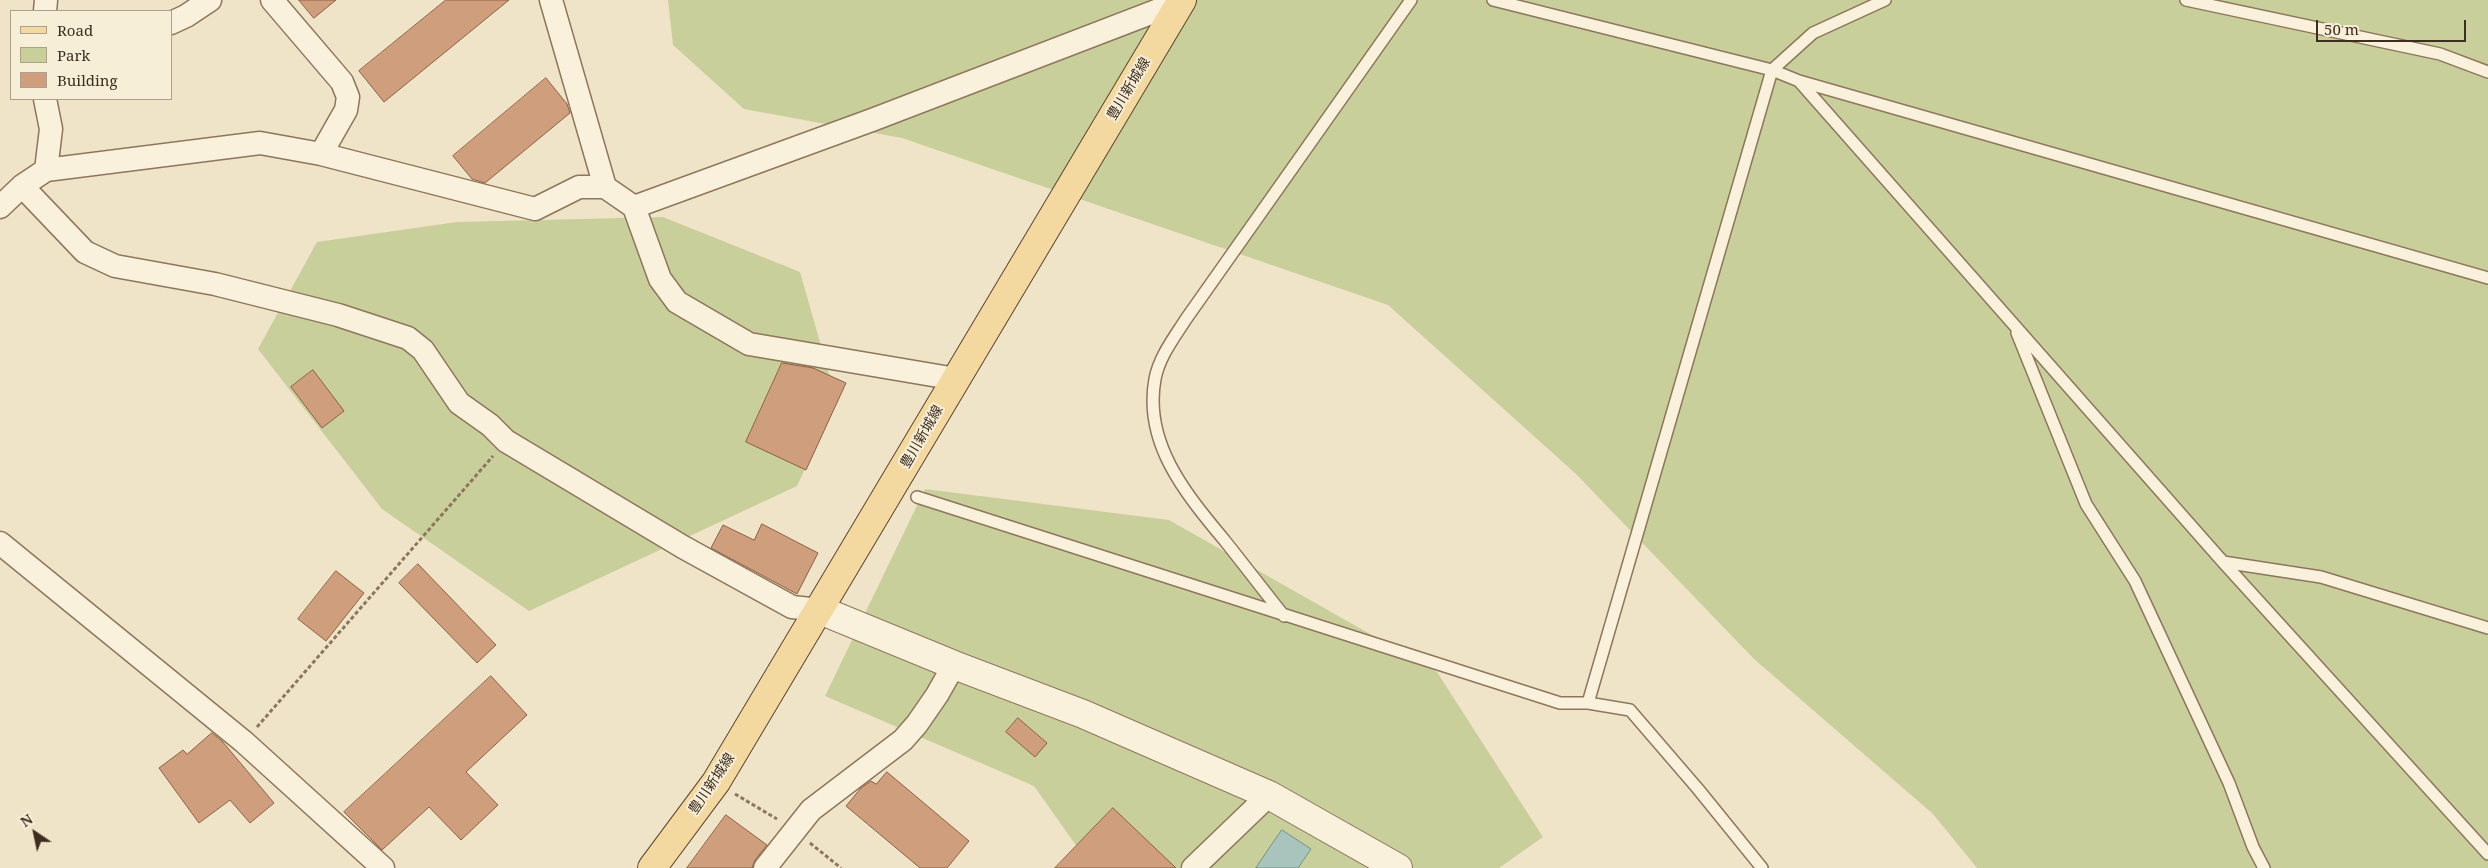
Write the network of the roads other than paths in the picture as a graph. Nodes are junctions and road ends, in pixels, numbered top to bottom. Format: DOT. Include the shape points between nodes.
graph roads {
  1 [pos="210,0"];
  2 [pos="272,0"];
  3 [pos="552,0"];
  4 [pos="1182,0"];
  5 [pos="1411,0"];
  6 [pos="1493,0"];
  7 [pos="1885,0"];
  8 [pos="2186,0"];
  9 [pos="172,23"];
  10 [pos="1772,70"];
  11 [pos="2488,72"];
  12 [pos="1799,81"];
  13 [pos="44,100"];
  14 [pos="321,154"];
  15 [pos="46,170"];
  16 [pos="22,186"];
  17 [pos="605,187"];
  18 [pos="634,206"];
  19 [pos="0,207"];
  20 [pos="2488,278"];
  21 [pos="2013,324"];
  22 [pos="956,379"];
  23 [pos="917,497"];
  24 [pos="0,543"];
  25 [pos="2223,562"];
  26 [pos="820,610"];
  27 [pos="1284,616"];
  28 [pos="2488,628"];
  29 [pos="954,665"];
  30 [pos="1588,703"];
  31 [pos="1269,795"];
  32 [pos="2488,854"];
  33 [pos="383,868"];
  34 [pos="652,868"];
  35 [pos="765,868"];
  36 [pos="1192,868"];
  37 [pos="1398,868"];
  38 [pos="1762,868"];
  39 [pos="2264,868"];
  1 -- 9 [label="street"];
  2 -- 14 [label="street" via="342,82 348,97 346,110"];
  3 -- 17 [label="street"];
  4 -- 18 [label="street" via="872,120"];
  4 -- 22 [label="main road, 豊川新城線"];
  5 -- 27 [label="lane" via="1186,319 1164,353 1155,378 1152,402 1158,434 1183,490"];
  6 -- 10 [label="lane"];
  7 -- 10 [label="lane" via="1813,33"];
  8 -- 11 [label="lane" via="2440,54"];
  10 -- 12 [label="lane"];
  10 -- 30 [label="lane"];
  12 -- 20 [label="lane"];
  12 -- 21 [label="lane"];
  13 -- 15 [label="street" via="52,129"];
  14 -- 15 [label="street" via="260,143"];
  14 -- 17 [label="street" via="535,209 579,187"];
  15 -- 16 [label="street"];
  16 -- 19 [label="street"];
  16 -- 26 [label="street" via="85,252 115,266 215,284 338,315 408,338 423,350 459,403 506,441 683,547 792,607"];
  17 -- 18 [label="street"];
  18 -- 22 [label="street" via="660,279 677,302 749,344"];
  21 -- 25 [label="lane"];
  21 -- 39 [label="lane" via="2086,504 2135,581 2229,783"];
  22 -- 26 [label="main road, 豊川新城線"];
  23 -- 27 [label="lane"];
  24 -- 33 [label="street" via="244,742"];
  25 -- 28 [label="lane" via="2321,577"];
  25 -- 32 [label="lane"];
  26 -- 29 [label="street"];
  26 -- 34 [label="main road, 豊川新城線" via="716,782"];
  27 -- 30 [label="lane" via="1560,703"];
  29 -- 31 [label="street" via="1083,714"];
  29 -- 35 [label="street" via="937,695 903,740 811,810"];
  30 -- 38 [label="lane" via="1630,710"];
  31 -- 36 [label="street"];
  31 -- 37 [label="street"];
}
